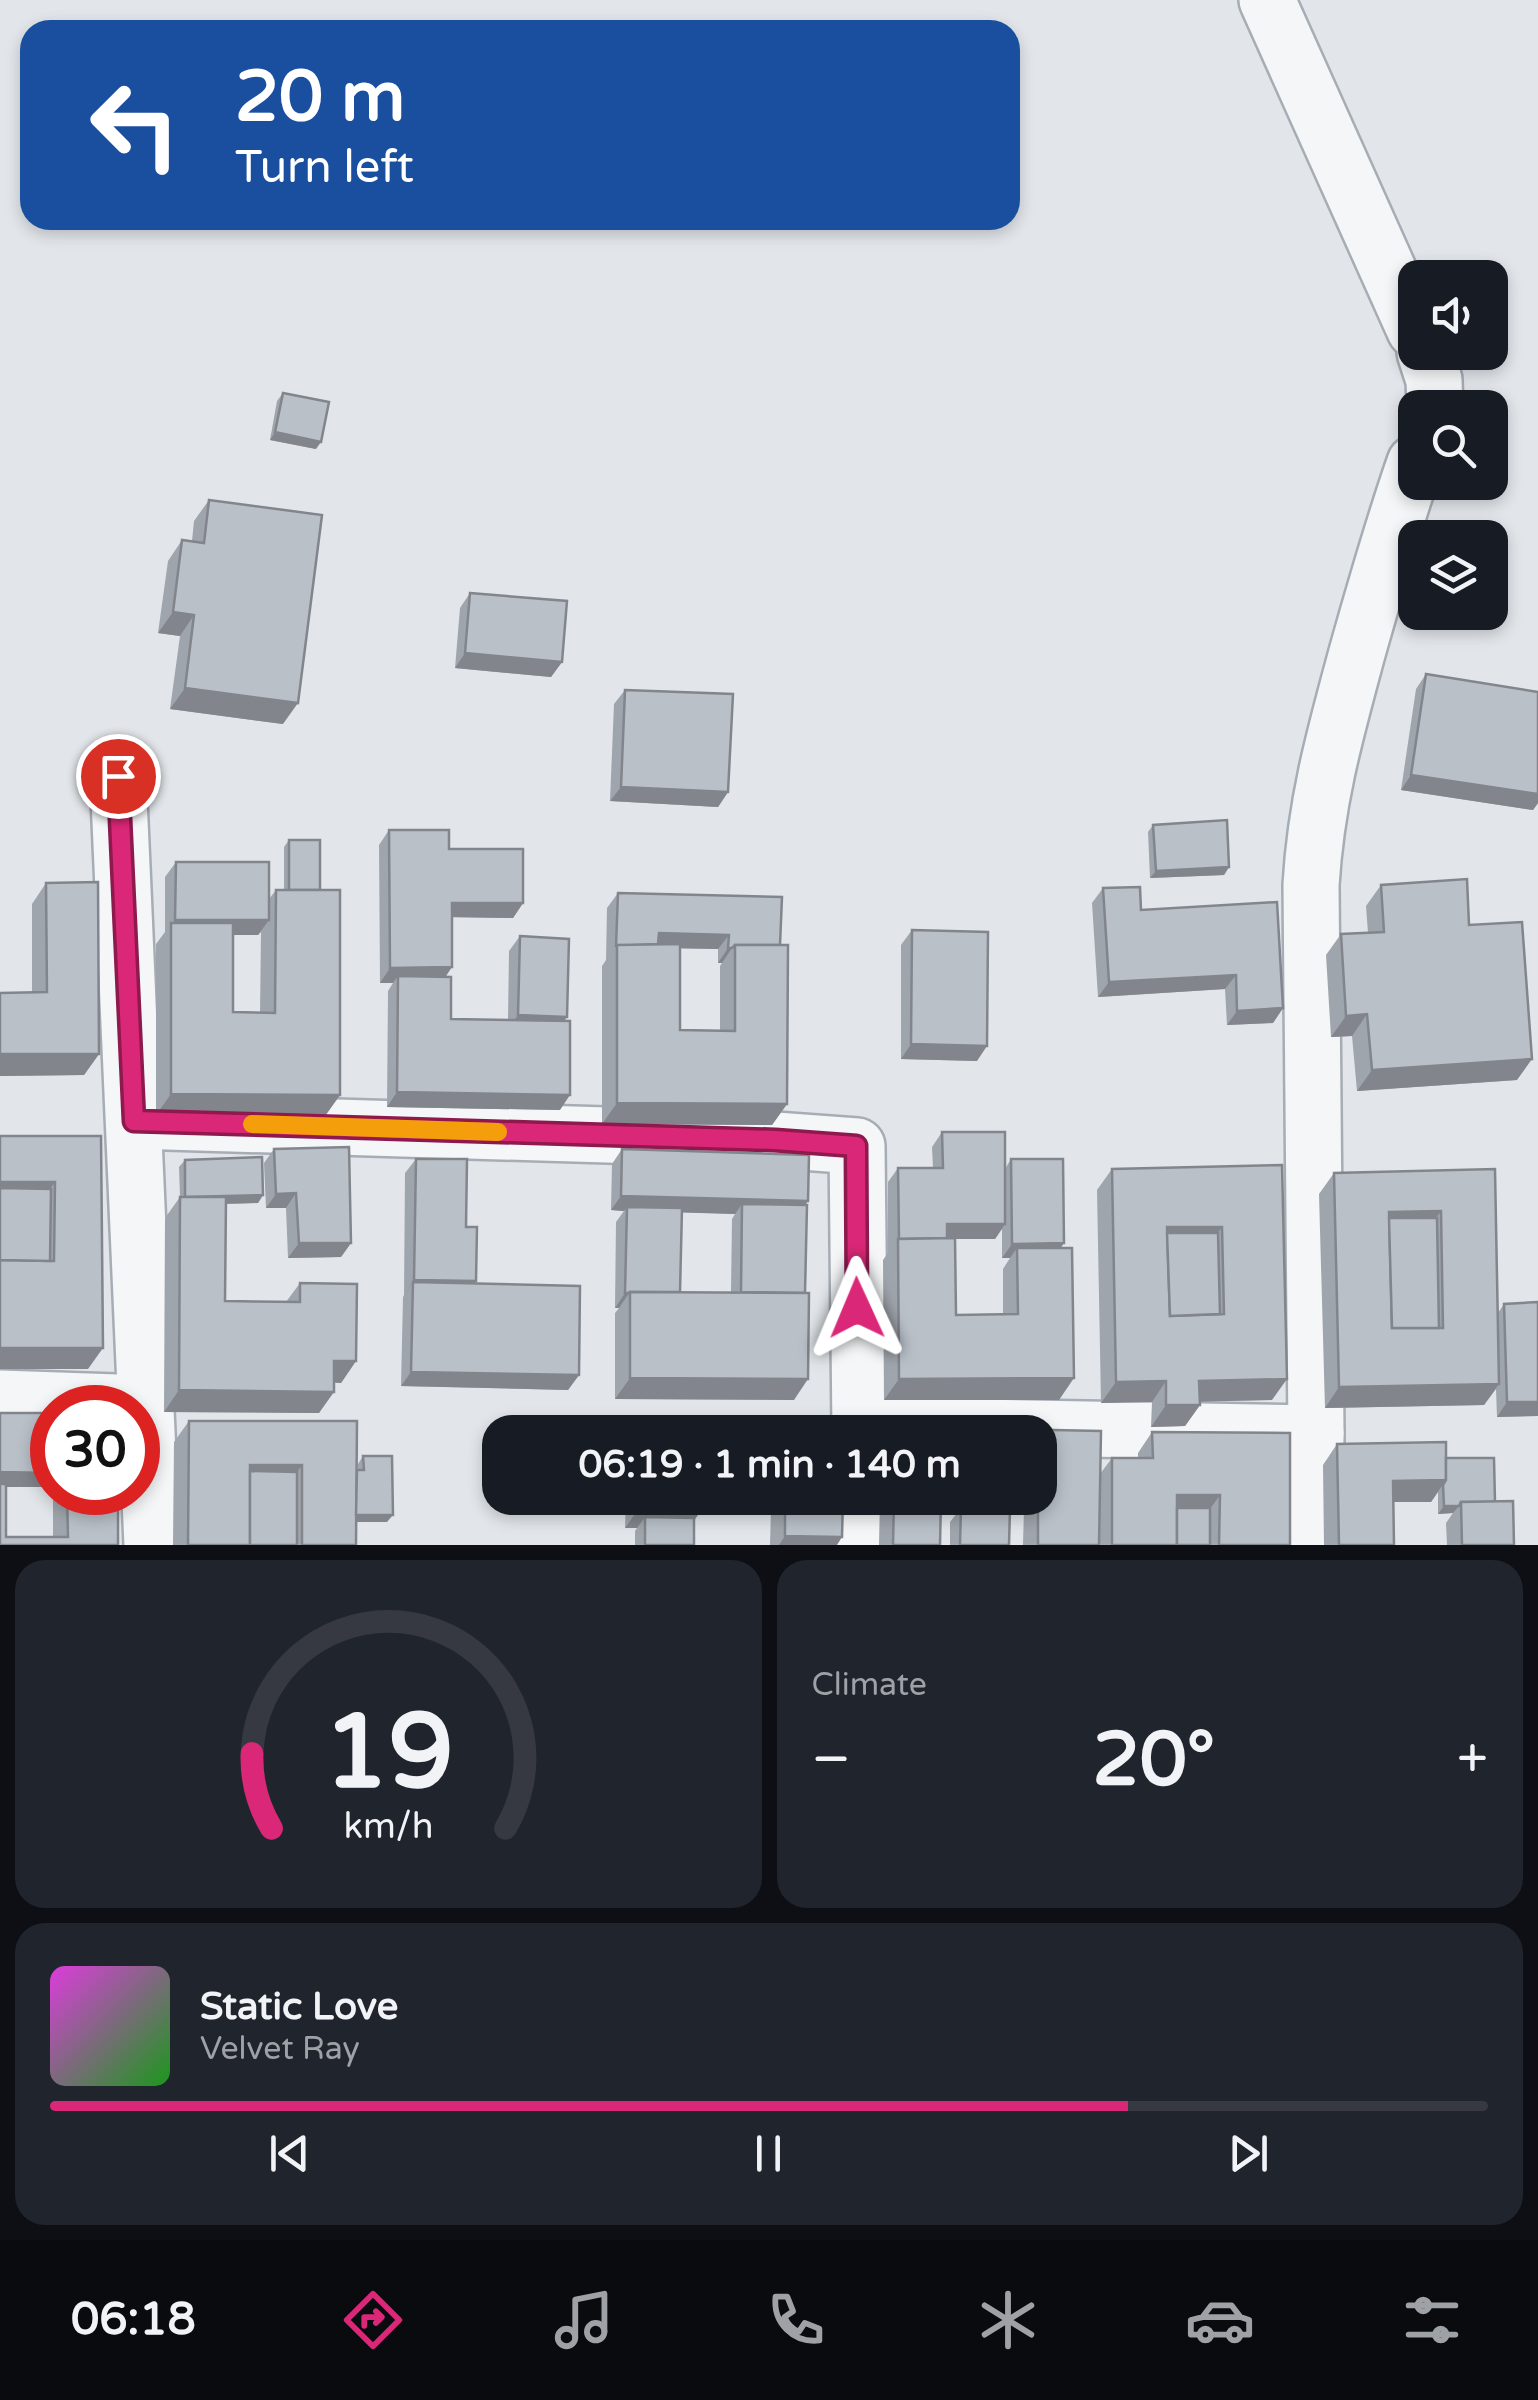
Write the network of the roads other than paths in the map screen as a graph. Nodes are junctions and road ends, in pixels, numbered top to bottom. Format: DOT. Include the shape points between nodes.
graph roads {
  1 [pos="1267,0"];
  2 [pos="1398,292"];
  3 [pos="1402,500"];
  4 [pos="118,776"];
  5 [pos="134,1121"];
  6 [pos="145,1385"];
  7 [pos="0,1398"];
  8 [pos="30,1399"];
  9 [pos="860,1415"];
  10 [pos="1057,1431"];
  11 [pos="1316,1433"];
  12 [pos="151,1515"];
  13 [pos="860,1515"];
  14 [pos="152,1545"];
  15 [pos="860,1545"];
  16 [pos="1314,1545"];
  1 -- 2 [label="street"];
  3 -- 11 [label="street" via="1314,827"];
  4 -- 5 [label="street"];
  5 -- 6 [label="street"];
  5 -- 9 [label="street" via="856,1146"];
  7 -- 8 [label="street"];
  10 -- 11 [label="street"];
  11 -- 16 [label="street"];
  12 -- 14 [label="street"];
  13 -- 15 [label="street"];
}
